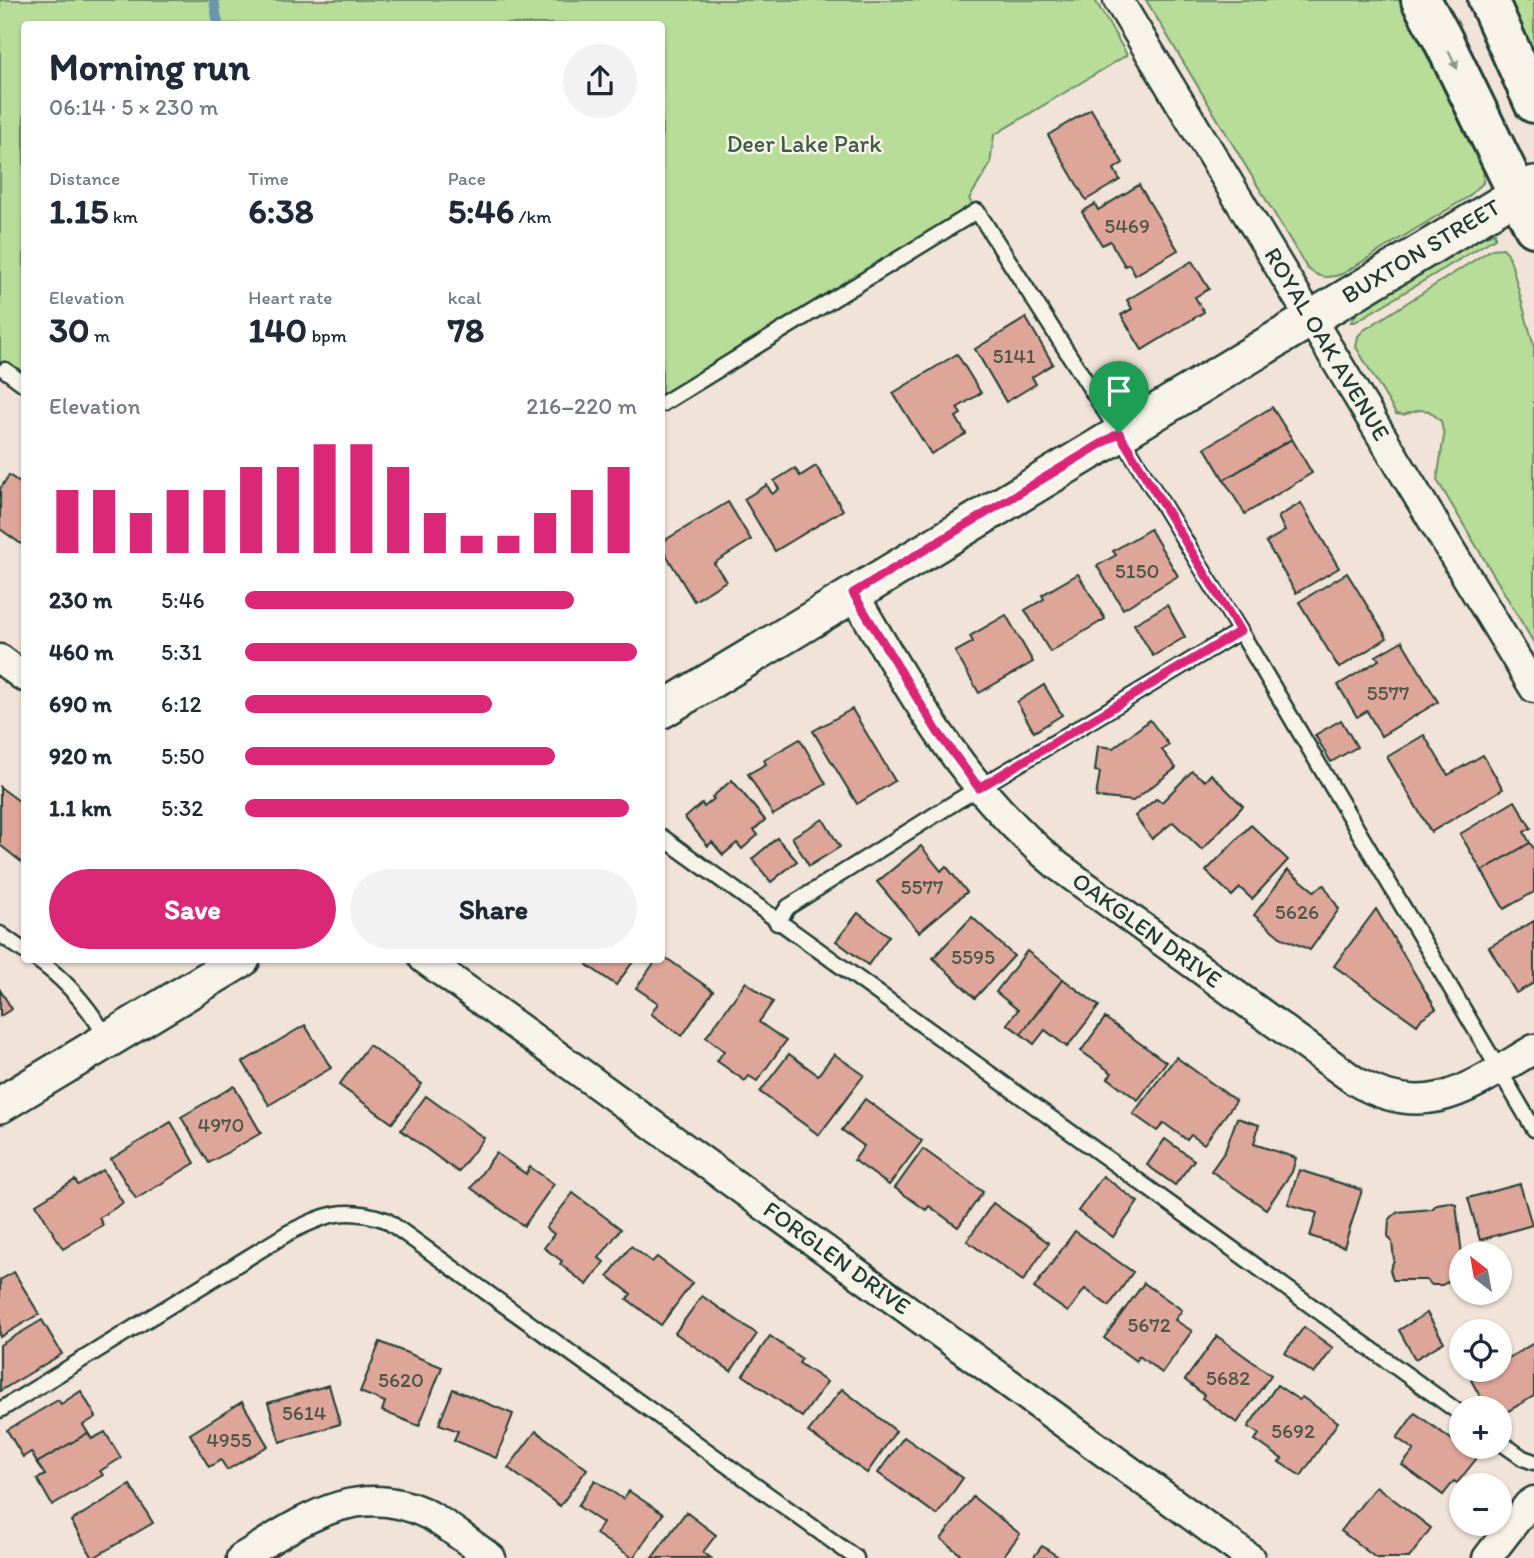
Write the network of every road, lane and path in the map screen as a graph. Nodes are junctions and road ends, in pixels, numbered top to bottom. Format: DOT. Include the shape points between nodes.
graph roads {
  1 [pos="1118,0"];
  2 [pos="1421,0"];
  3 [pos="1488,0"];
  4 [pos="1534,103"];
  5 [pos="1529,201"];
  6 [pos="1312,317"];
  7 [pos="5,370"];
  8 [pos="21,382"];
  9 [pos="665,402"];
  10 [pos="1119,433"];
  11 [pos="853,593"];
  12 [pos="1240,631"];
  13 [pos="0,659"];
  14 [pos="21,675"];
  15 [pos="1534,688"];
  16 [pos="665,708"];
  17 [pos="979,788"];
  18 [pos="665,839"];
  19 [pos="777,923"];
  20 [pos="0,934"];
  21 [pos="21,949"];
  22 [pos="41,963"];
  23 [pos="235,963"];
  24 [pos="430,963"];
  25 [pos="108,1040"];
  26 [pos="1534,1049"];
  27 [pos="1499,1070"];
  28 [pos="0,1105"];
  29 [pos="1534,1129"];
  30 [pos="1449,1405"];
  31 [pos="0,1410"];
  32 [pos="1512,1450"];
  33 [pos="1534,1462"];
  34 [pos="1534,1501"];
  35 [pos="249,1556"];
  36 [pos="491,1558"];
  37 [pos="856,1558"];
  38 [pos="1250,1558"];
  39 [pos="1487,1558"];
  1 -- 6 [label="street, ROYAL OAK AVENUE"];
  2 -- 5 [label="main road, one-way"];
  3 -- 4 [label="main road"];
  5 -- 6 [label="street, BUXTON STREET"];
  6 -- 10 [label="street, BUXTON STREET"];
  6 -- 15 [label="street, ROYAL OAK AVENUE"];
  7 -- 8 [label="lane"];
  9 -- 10 [label="lane" via="977,211"];
  10 -- 11 [label="street, BUXTON STREET"];
  10 -- 12 [label="lane"];
  11 -- 16 [label="street, BUXTON STREET"];
  11 -- 17 [label="street, OAKGLEN DRIVE" via="937,731"];
  12 -- 17 [label="lane"];
  12 -- 27 [label="lane"];
  13 -- 14 [label="street"];
  17 -- 19 [label="lane" via="788,907"];
  17 -- 27 [label="street, OAKGLEN DRIVE" via="1058,866 1373,1092 1413,1101 1435,1098 1468,1088"];
  18 -- 19 [label="lane"];
  19 -- 30 [label="lane"];
  20 -- 21 [label="lane"];
  22 -- 25 [label="lane" via="94,1015"];
  23 -- 25 [label="street"];
  24 -- 38 [label="street, FORGLEN DRIVE"];
  25 -- 28 [label="street"];
  26 -- 27 [label="street, OAKGLEN DRIVE"];
  27 -- 29 [label="lane"];
  31 -- 37 [label="lane" via="288,1233 332,1213 365,1213 386,1220"];
  32 -- 33 [label="lane"];
  34 -- 39 [label="street"];
  35 -- 36 [label="street" via="313,1515 374,1500 431,1517"];
}
